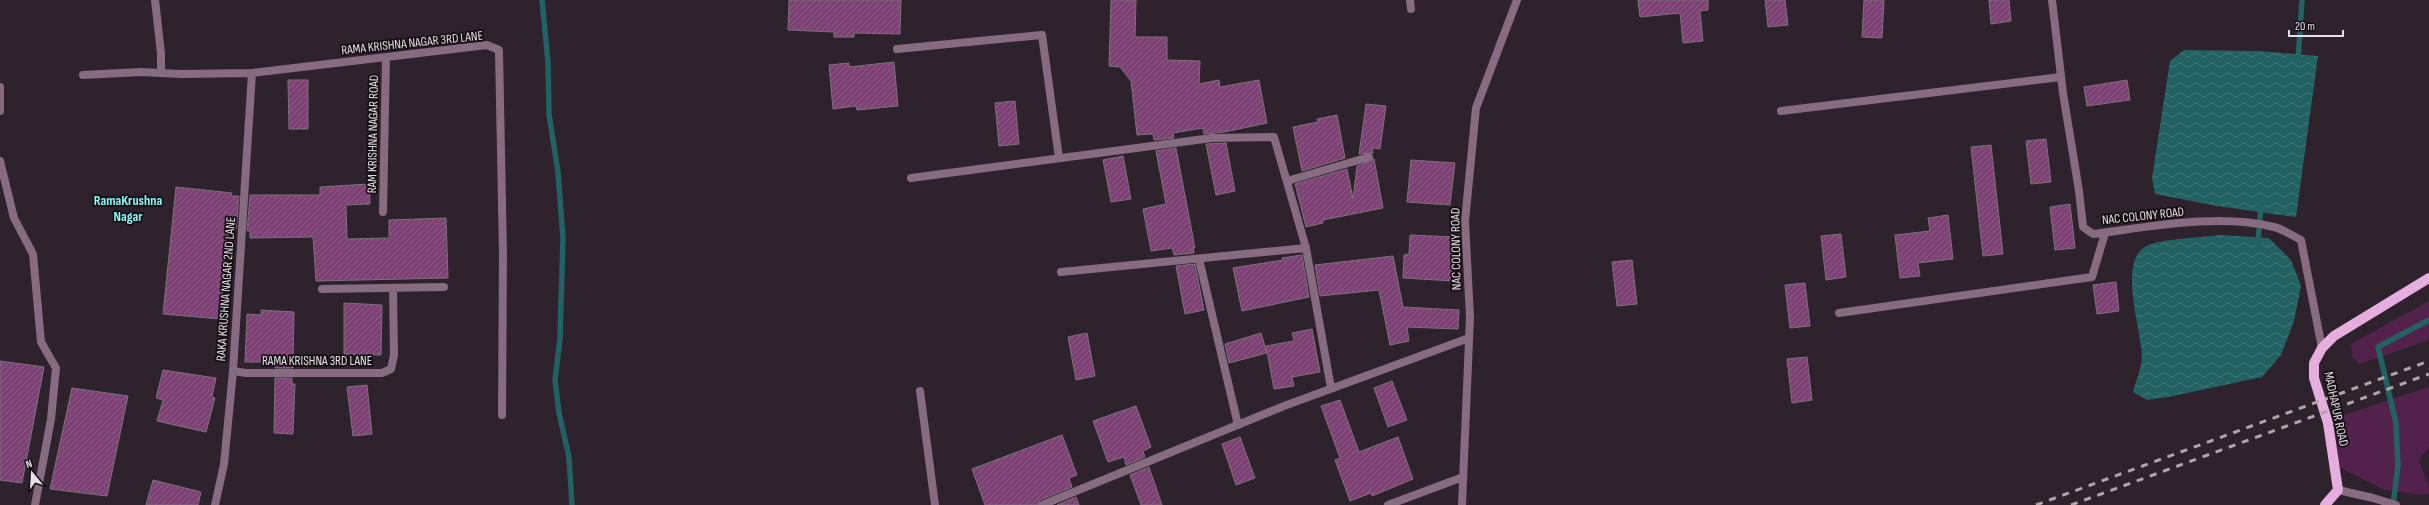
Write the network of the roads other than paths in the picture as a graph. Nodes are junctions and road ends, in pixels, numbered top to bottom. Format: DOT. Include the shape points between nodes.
graph roads {
  1 [pos="155,0"];
  2 [pos="1410,0"];
  3 [pos="1517,0"];
  4 [pos="2052,0"];
  5 [pos="1411,9"];
  6 [pos="897,49"];
  7 [pos="386,57"];
  8 [pos="161,72"];
  9 [pos="252,73"];
  10 [pos="83,75"];
  11 [pos="2061,77"];
  12 [pos="0,87"];
  13 [pos="0,111"];
  14 [pos="1781,111"];
  15 [pos="1369,156"];
  16 [pos="1059,158"];
  17 [pos="0,161"];
  18 [pos="911,178"];
  19 [pos="1287,181"];
  20 [pos="383,212"];
  21 [pos="2105,233"];
  22 [pos="1306,248"];
  23 [pos="1199,260"];
  24 [pos="1061,272"];
  25 [pos="2429,278"];
  26 [pos="444,287"];
  27 [pos="393,288"];
  28 [pos="322,289"];
  29 [pos="1839,313"];
  30 [pos="1469,338"];
  31 [pos="2322,348"];
  32 [pos="233,371"];
  33 [pos="1331,388"];
  34 [pos="920,391"];
  35 [pos="502,415"];
  36 [pos="1238,425"];
  37 [pos="1463,477"];
  38 [pos="2338,490"];
  39 [pos="35,505"];
  40 [pos="215,505"];
  41 [pos="935,505"];
  42 [pos="1042,505"];
  43 [pos="1388,505"];
  44 [pos="1462,505"];
  45 [pos="2325,505"];
  46 [pos="2396,505"];
  1 -- 8 [label="street"];
  2 -- 5 [label="street"];
  3 -- 30 [label="street, NAC COLONY ROAD" via="1476,108 1465,221"];
  4 -- 11 [label="street, NAC COLONY ROAD"];
  6 -- 16 [label="street" via="1042,35"];
  7 -- 9 [label="street, RAMA KRISHNA NAGAR 3RD LANE"];
  7 -- 20 [label="street, RAM KRISHNA NAGAR ROAD"];
  7 -- 35 [label="street, RAMA KRISHNA NAGAR 3RD LANE" via="487,45 499,50 503,255"];
  8 -- 9 [label="street, RAMA KRISHNA NAGAR 3RD LANE"];
  8 -- 10 [label="street, RAMA KRISHNA NAGAR 3RD LANE"];
  9 -- 32 [label="street, RAKA KRUSHNA NAGAR 2ND LANE"];
  11 -- 14 [label="street"];
  11 -- 21 [label="street, NAC COLONY ROAD" via="2080,191 2083,227 2093,234"];
  12 -- 13 [label="street"];
  15 -- 19 [label="street"];
  16 -- 18 [label="street"];
  16 -- 19 [label="street" via="1212,138 1274,137"];
  17 -- 39 [label="street" via="14,218 33,254 41,342 56,368 51,419"];
  19 -- 22 [label="street"];
  21 -- 29 [label="street" via="2092,277"];
  21 -- 31 [label="street, NAC COLONY ROAD" via="2159,225 2219,221 2274,227 2301,240"];
  22 -- 23 [label="street"];
  22 -- 33 [label="street"];
  23 -- 24 [label="street"];
  23 -- 36 [label="street"];
  25 -- 31 [label="main road, MADHAPUR ROAD" via="2334,336"];
  26 -- 27 [label="street"];
  27 -- 28 [label="street"];
  27 -- 32 [label="street, RAMA KRISHNA 3RD LANE" via="394,355 391,369 382,373"];
  30 -- 33 [label="street"];
  30 -- 37 [label="street, NAC COLONY ROAD"];
  31 -- 38 [label="main road, MADHAPUR ROAD" via="2314,363 2314,378 2328,423"];
  32 -- 40 [label="street, RAKA KRUSHNA NAGAR 2ND LANE" via="224,464"];
  33 -- 36 [label="street"];
  34 -- 41 [label="street"];
  36 -- 42 [label="street"];
  37 -- 43 [label="street"];
  37 -- 44 [label="street, NAC COLONY ROAD"];
  38 -- 45 [label="main road"];
  38 -- 46 [label="street"];
}
